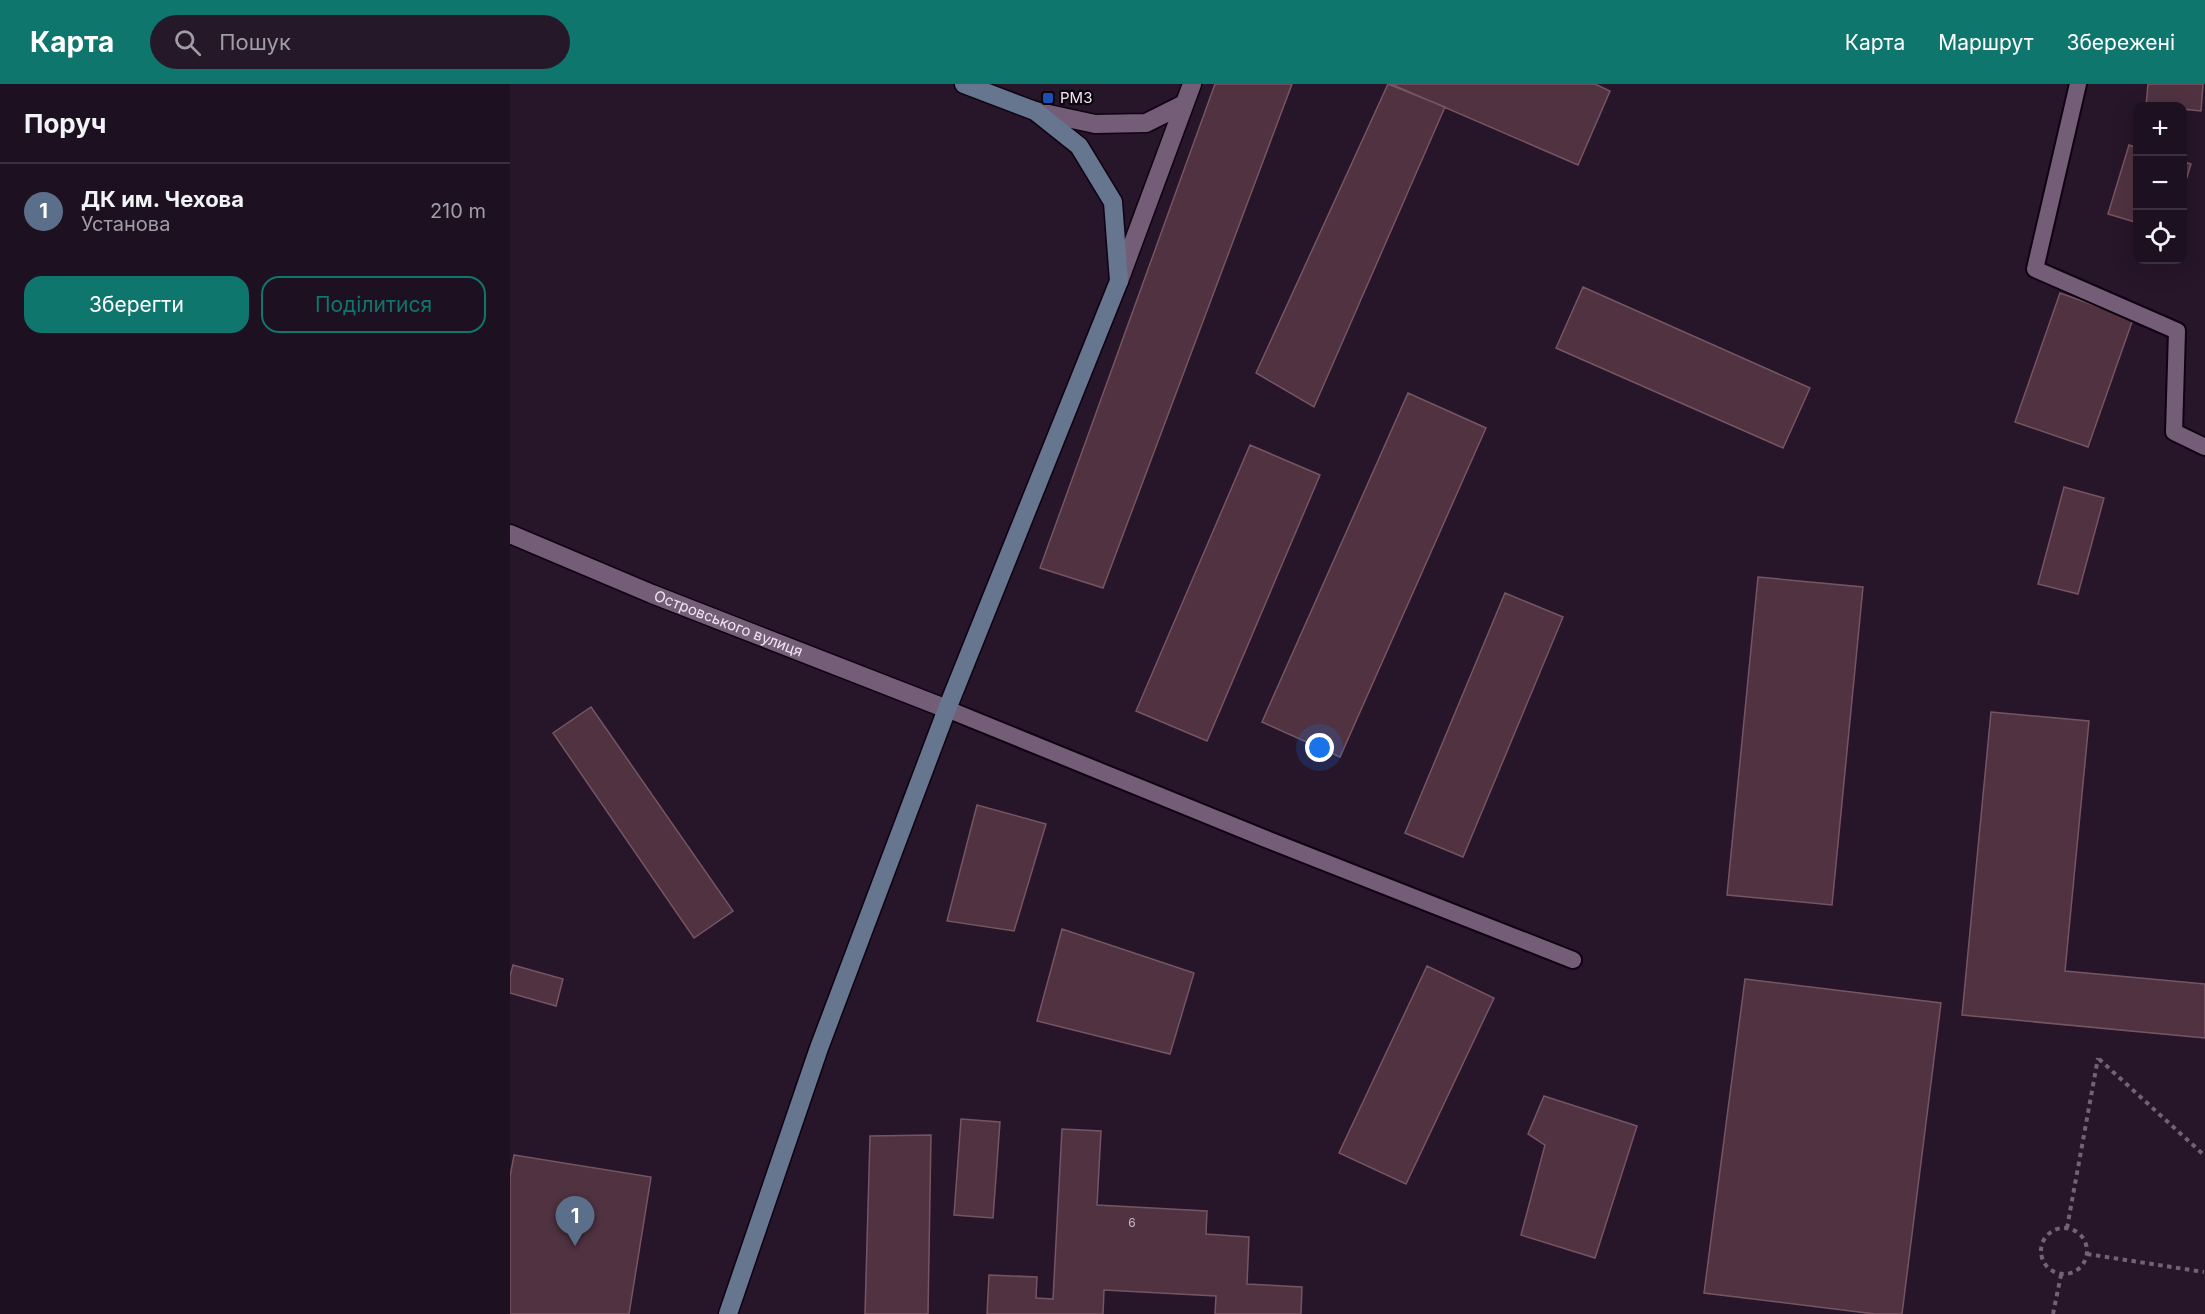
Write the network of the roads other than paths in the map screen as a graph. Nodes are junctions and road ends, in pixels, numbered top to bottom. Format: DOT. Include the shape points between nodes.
graph roads {
  1 [pos="964,84"];
  2 [pos="1192,84"];
  3 [pos="2078,84"];
  4 [pos="1184,104"];
  5 [pos="1035,111"];
  6 [pos="1119,280"];
  7 [pos="2205,447"];
  8 [pos="510,534"];
  9 [pos="947,709"];
  10 [pos="1573,960"];
  11 [pos="728,1314"];
  1 -- 5 [label="main road"];
  2 -- 4 [label="street"];
  3 -- 7 [label="lane" via="2035,270 2177,331 2174,432"];
  4 -- 5 [label="street" via="1146,123 1095,124"];
  4 -- 6 [label="street"];
  5 -- 6 [label="main road" via="1079,147 1113,202"];
  6 -- 9 [label="main road"];
  8 -- 9 [label="street, Островського вулиця"];
  9 -- 10 [label="lane"];
  9 -- 11 [label="main road" via="819,1048"];
}
